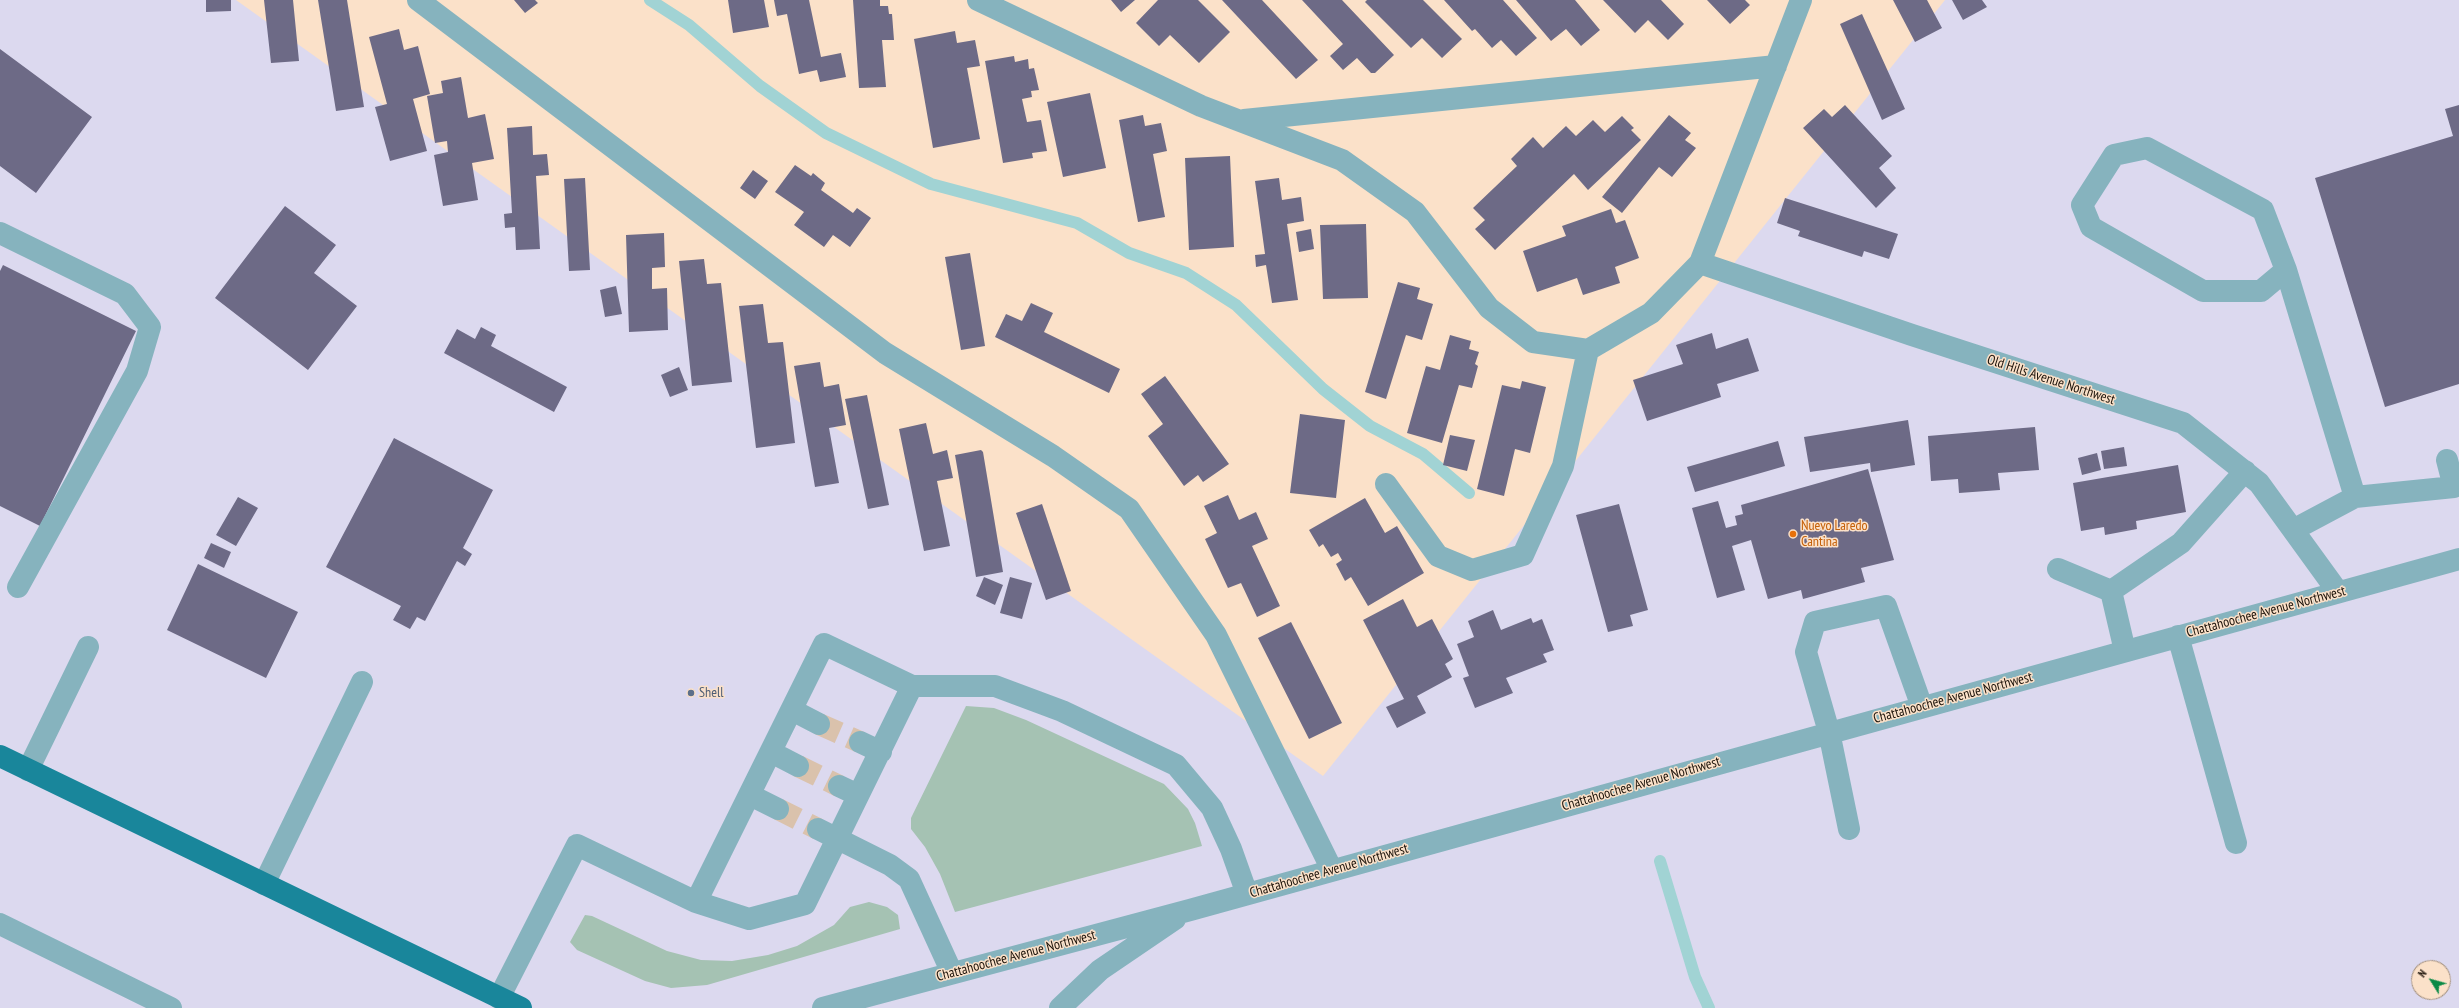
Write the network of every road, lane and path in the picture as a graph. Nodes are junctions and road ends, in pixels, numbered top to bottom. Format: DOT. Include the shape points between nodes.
graph roads {
  1 [pos="418,0"];
  2 [pos="978,0"];
  3 [pos="1801,0"];
  4 [pos="1776,66"];
  5 [pos="1238,120"];
  6 [pos="0,233"];
  7 [pos="1700,263"];
  8 [pos="2286,270"];
  9 [pos="1588,350"];
  10 [pos="2447,460"];
  11 [pos="2245,471"];
  12 [pos="1386,484"];
  13 [pos="2355,497"];
  14 [pos="2293,530"];
  15 [pos="2459,559"];
  16 [pos="2058,569"];
  17 [pos="18,587"];
  18 [pos="2111,591"];
  19 [pos="2338,592"];
  20 [pos="2178,636"];
  21 [pos="88,647"];
  22 [pos="2124,651"];
  23 [pos="362,682"];
  24 [pos="912,686"];
  25 [pos="1922,707"];
  26 [pos="792,710"];
  27 [pos="819,724"];
  28 [pos="1829,732"];
  29 [pos="860,742"];
  30 [pos="771,752"];
  31 [pos="881,752"];
  32 [pos="0,756"];
  33 [pos="798,766"];
  34 [pos="28,770"];
  35 [pos="839,786"];
  36 [pos="750,795"];
  37 [pos="858,795"];
  38 [pos="778,809"];
  39 [pos="818,829"];
  40 [pos="1849,829"];
  41 [pos="838,838"];
  42 [pos="2236,843"];
  43 [pos="1332,870"];
  44 [pos="264,884"];
  45 [pos="1247,894"];
  46 [pos="696,902"];
  47 [pos="1190,910"];
  48 [pos="0,924"];
  49 [pos="952,973"];
  50 [pos="499,998"];
  51 [pos="171,1008"];
  52 [pos="521,1008"];
  53 [pos="823,1008"];
  54 [pos="1060,1008"];
  1 -- 43 [label="street" via="885,353 1053,456 1129,509 1216,635"];
  2 -- 5 [label="street" via="1201,106"];
  3 -- 4 [label="street"];
  4 -- 5 [label="street"];
  4 -- 7 [label="street"];
  5 -- 9 [label="street" via="1342,160 1415,212 1489,308 1533,342"];
  6 -- 17 [label="street" via="125,294 150,327 137,371"];
  7 -- 9 [label="street" via="1652,313"];
  7 -- 11 [label="street, Old Hills Avenue Northwest" via="2183,423"];
  8 -- 8 [label="street" via="2263,210 2147,148 2114,155 2082,205 2091,227 2203,291 2260,291"];
  8 -- 13 [label="street"];
  9 -- 12 [label="street" via="1563,466 1523,555 1472,570 1438,556"];
  10 -- 13 [label="street" via="2454,487"];
  11 -- 14 [label="street, Old Hills Avenue Northwest" via="2259,483"];
  11 -- 18 [label="street" via="2181,544"];
  13 -- 14 [label="street"];
  14 -- 19 [label="street, Old Hills Avenue Northwest"];
  15 -- 19 [label="street, Chattahoochee Avenue Northwest"];
  16 -- 18 [label="street"];
  18 -- 22 [label="street"];
  19 -- 20 [label="street, Chattahoochee Avenue Northwest"];
  20 -- 22 [label="street, Chattahoochee Avenue Northwest"];
  20 -- 42 [label="street"];
  21 -- 34 [label="street"];
  22 -- 25 [label="street, Chattahoochee Avenue Northwest"];
  23 -- 44 [label="street"];
  24 -- 26 [label="street" via="824,644"];
  24 -- 31 [label="street"];
  24 -- 45 [label="street" via="995,686 1062,711 1176,765 1212,808 1231,849"];
  25 -- 28 [label="street, Chattahoochee Avenue Northwest"];
  25 -- 28 [label="street" via="1886,606 1815,622 1806,652"];
  26 -- 27 [label="street"];
  26 -- 30 [label="street"];
  28 -- 40 [label="street"];
  28 -- 43 [label="street, Chattahoochee Avenue Northwest"];
  29 -- 31 [label="street"];
  30 -- 33 [label="street"];
  30 -- 36 [label="street"];
  31 -- 37 [label="street"];
  32 -- 34 [label="main road"];
  34 -- 44 [label="main road"];
  35 -- 37 [label="street"];
  36 -- 38 [label="street"];
  36 -- 46 [label="street"];
  37 -- 41 [label="street"];
  39 -- 41 [label="street"];
  41 -- 46 [label="street" via="805,904 749,919"];
  41 -- 49 [label="street" via="890,865 909,878"];
  43 -- 45 [label="street, Chattahoochee Avenue Northwest"];
  44 -- 50 [label="main road"];
  45 -- 47 [label="street, Chattahoochee Avenue Northwest"];
  46 -- 50 [label="street" via="577,845"];
  47 -- 49 [label="street, Chattahoochee Avenue Northwest"];
  47 -- 54 [label="street" via="1100,970"];
  48 -- 51 [label="street"];
  49 -- 53 [label="street, Chattahoochee Avenue Northwest"];
  50 -- 52 [label="main road"];
}
